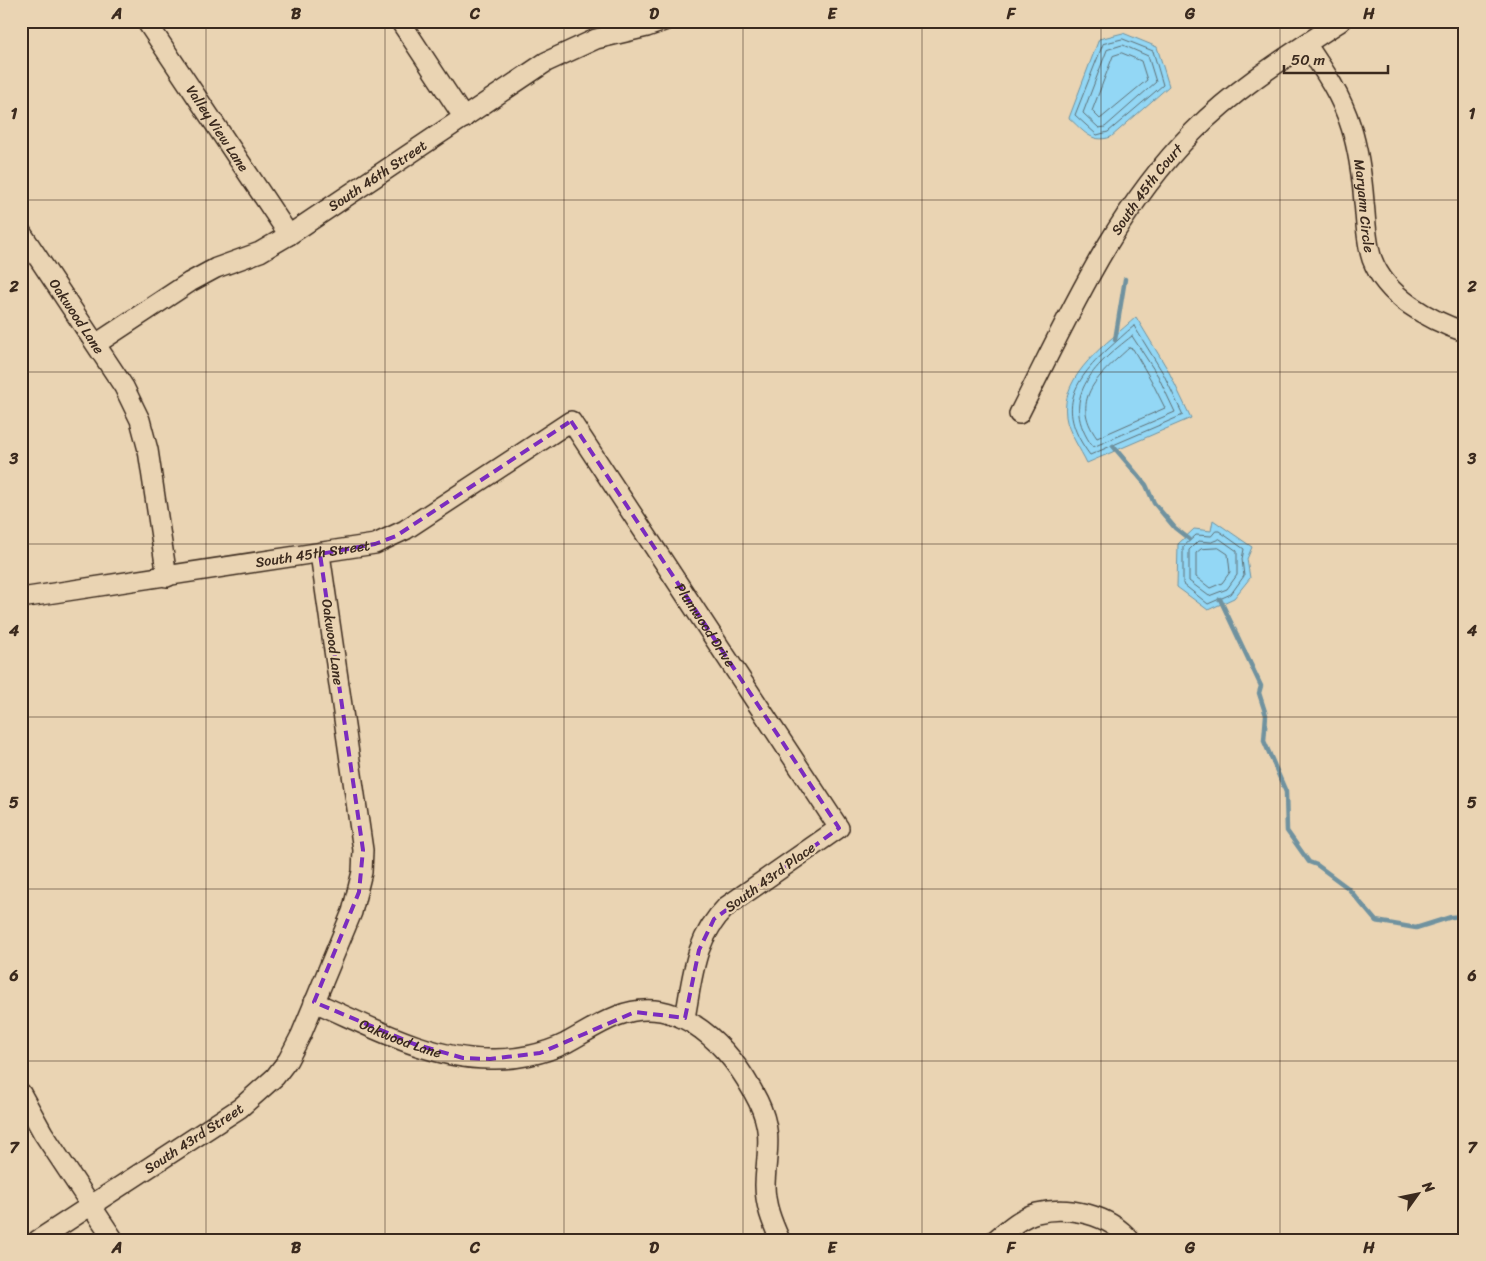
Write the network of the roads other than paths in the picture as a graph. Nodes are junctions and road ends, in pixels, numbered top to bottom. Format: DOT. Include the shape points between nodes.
graph roads {
  1 [pos="146,21"];
  2 [pos="400,21"];
  3 [pos="664,21"];
  4 [pos="1340,21"];
  5 [pos="638,25"];
  6 [pos="1306,44"];
  7 [pos="464,118"];
  8 [pos="21,232"];
  9 [pos="289,235"];
  10 [pos="1465,332"];
  11 [pos="96,344"];
  12 [pos="1018,414"];
  13 [pos="571,421"];
  14 [pos="320,554"];
  15 [pos="167,577"];
  16 [pos="21,598"];
  17 [pos="839,828"];
  18 [pos="314,1002"];
  19 [pos="685,1018"];
  20 [pos="21,1093"];
  21 [pos="91,1205"];
  22 [pos="38,1240"];
  23 [pos="114,1240"];
  24 [pos="780,1240"];
  25 [pos="995,1240"];
  26 [pos="1130,1240"];
  1 -- 9 [label="street, Valley View Lane"];
  2 -- 7 [label="street"];
  3 -- 5 [label="street, South 46th Street"];
  4 -- 6 [label="street, South 45th Court"];
  5 -- 7 [label="street, South 46th Street" via="573,48 546,62"];
  6 -- 10 [label="street, Maryann Circle" via="1330,81 1351,127 1362,173 1372,259 1397,294 1420,313"];
  6 -- 12 [label="street, South 45th Court" via="1236,94 1193,132 1154,174 1120,221"];
  7 -- 9 [label="street, South 46th Street"];
  8 -- 11 [label="street, Oakwood Lane"];
  9 -- 11 [label="street, South 46th Street" via="260,252 199,277"];
  11 -- 15 [label="street, Oakwood Lane" via="131,399 143,427"];
  13 -- 14 [label="street, South 45th Street" via="396,536 375,544"];
  13 -- 17 [label="street, Plumwood Drive"];
  14 -- 15 [label="street, South 45th Street"];
  14 -- 18 [label="street, Oakwood Lane" via="363,850 359,892"];
  15 -- 16 [label="street, South 45th Street"];
  17 -- 19 [label="street, South 43rd Place" via="727,906 714,919 698,950"];
  18 -- 19 [label="street, Oakwood Lane" via="438,1052 463,1058 490,1059 540,1052 564,1044 617,1016 635,1012 652,1011"];
  18 -- 21 [label="street, South 43rd Street" via="288,1060 259,1093"];
  19 -- 24 [label="street, Oakwood Lane" via="717,1040 751,1089 764,1115 769,1151 765,1186 767,1205"];
  20 -- 21 [label="street" via="43,1133"];
  21 -- 22 [label="street, South 43rd Street"];
  21 -- 23 [label="street"];
  25 -- 26 [label="street" via="1037,1212 1062,1211 1084,1213 1102,1220"];
}
